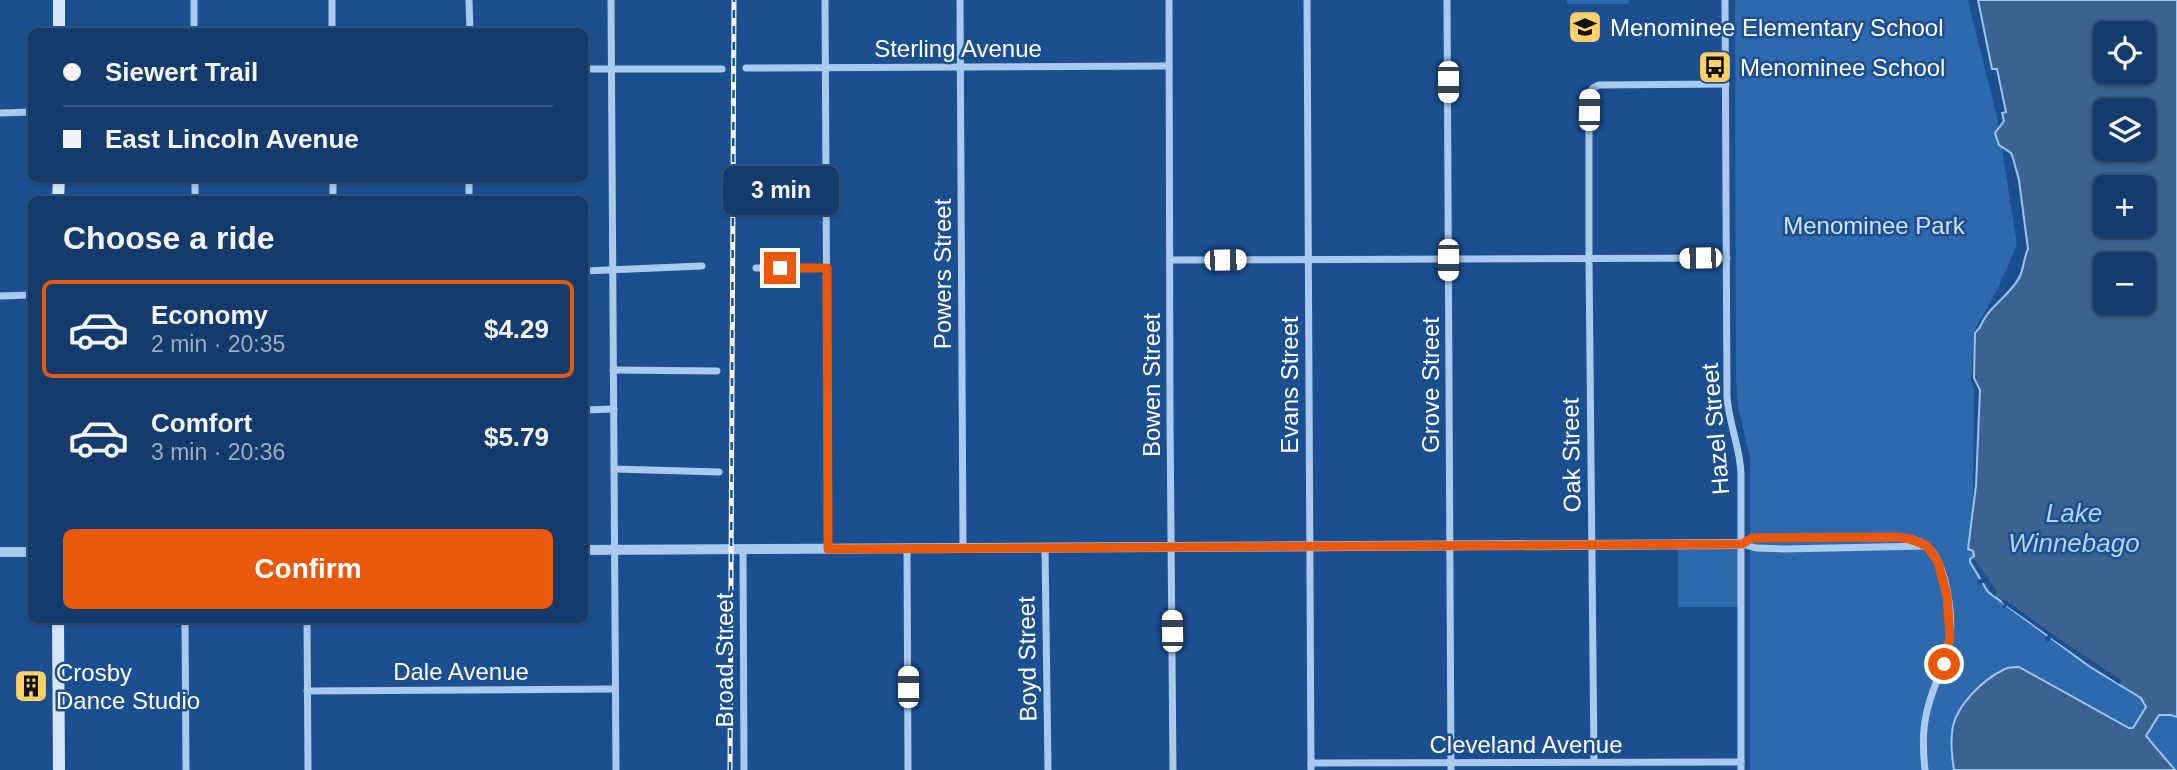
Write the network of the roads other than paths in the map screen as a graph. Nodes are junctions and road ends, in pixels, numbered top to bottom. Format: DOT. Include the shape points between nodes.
graph roads {
  1 [pos="59,0"];
  2 [pos="194,0"];
  3 [pos="332,0"];
  4 [pos="470,0"];
  5 [pos="611,0"];
  6 [pos="825,0"];
  7 [pos="960,0"];
  8 [pos="1169,0"];
  9 [pos="1307,0"];
  10 [pos="1447,0"];
  11 [pos="1726,0"];
  12 [pos="59,28"];
  13 [pos="194,28"];
  14 [pos="332,28"];
  15 [pos="470,28"];
  16 [pos="1169,66"];
  17 [pos="961,67"];
  18 [pos="746,68"];
  19 [pos="825,68"];
  20 [pos="588,69"];
  21 [pos="611,69"];
  22 [pos="722,69"];
  23 [pos="1726,84"];
  24 [pos="28,112"];
  25 [pos="0,113"];
  26 [pos="1727,258"];
  27 [pos="1308,259"];
  28 [pos="1589,259"];
  29 [pos="1170,260"];
  30 [pos="1448,260"];
  31 [pos="702,266"];
  32 [pos="756,268"];
  33 [pos="827,268"];
  34 [pos="613,270"];
  35 [pos="588,271"];
  36 [pos="28,295"];
  37 [pos="0,296"];
  38 [pos="613,370"];
  39 [pos="718,371"];
  40 [pos="614,409"];
  41 [pos="588,411"];
  42 [pos="614,470"];
  43 [pos="719,472"];
  44 [pos="1742,544"];
  45 [pos="1591,545"];
  46 [pos="1310,546"];
  47 [pos="1449,546"];
  48 [pos="963,548"];
  49 [pos="1045,548"];
  50 [pos="1171,548"];
  51 [pos="743,549"];
  52 [pos="828,549"];
  53 [pos="907,549"];
  54 [pos="588,550"];
  55 [pos="616,550"];
  56 [pos="0,552"];
  57 [pos="28,552"];
  58 [pos="58,623"];
  59 [pos="185,623"];
  60 [pos="307,623"];
  61 [pos="615,689"];
  62 [pos="307,691"];
  63 [pos="1594,762"];
  64 [pos="1741,766"];
  65 [pos="1311,767"];
  66 [pos="1451,767"];
  67 [pos="59,770"];
  68 [pos="186,770"];
  69 [pos="308,770"];
  70 [pos="616,770"];
  71 [pos="744,770"];
  72 [pos="908,770"];
  73 [pos="1048,770"];
  74 [pos="1173,770"];
  75 [pos="1925,770"];
  1 -- 12 [label="main road"];
  2 -- 13 [label="street"];
  3 -- 14 [label="street"];
  4 -- 15 [label="street"];
  5 -- 21 [label="street"];
  6 -- 19 [label="street"];
  7 -- 17 [label="street, Powers Street"];
  8 -- 16 [label="street, Bowen Street"];
  9 -- 27 [label="street, Evans Street"];
  10 -- 30 [label="street, Grove Street"];
  11 -- 23 [label="street, Hazel Street"];
  16 -- 17 [label="street, Sterling Avenue"];
  16 -- 29 [label="street, Bowen Street"];
  17 -- 19 [label="street, Sterling Avenue"];
  17 -- 48 [label="street, Powers Street"];
  18 -- 19 [label="street, Sterling Avenue"];
  19 -- 33 [label="street"];
  20 -- 21 [label="street"];
  21 -- 22 [label="street"];
  21 -- 34 [label="street"];
  23 -- 26 [label="street, Hazel Street"];
  23 -- 28 [label="street, Oak Street" via="1604,85 1589,93"];
  24 -- 25 [label="street"];
  26 -- 28 [label="street"];
  26 -- 44 [label="street, Hazel Street" via="1728,417 1741,462"];
  27 -- 29 [label="street"];
  27 -- 30 [label="street"];
  27 -- 46 [label="street, Evans Street"];
  28 -- 30 [label="street"];
  28 -- 45 [label="street, Oak Street"];
  29 -- 50 [label="street, Bowen Street"];
  30 -- 47 [label="street, Grove Street"];
  31 -- 34 [label="street"];
  32 -- 33 [label="street"];
  33 -- 52 [label="street"];
  34 -- 35 [label="street"];
  34 -- 38 [label="street"];
  36 -- 37 [label="street"];
  38 -- 39 [label="street"];
  38 -- 40 [label="street"];
  40 -- 41 [label="street"];
  40 -- 42 [label="street"];
  42 -- 43 [label="street"];
  42 -- 55 [label="street"];
  44 -- 45 [label="street"];
  44 -- 64 [label="street, Hazel Street"];
  44 -- 75 [label="street" via="1752,538 1896,537 1927,546 1944,580 1950,637 1927,707"];
  45 -- 47 [label="street"];
  45 -- 63 [label="street, Oak Street"];
  46 -- 47 [label="street"];
  46 -- 50 [label="street"];
  46 -- 65 [label="street, Evans Street"];
  47 -- 66 [label="street, Grove Street"];
  48 -- 49 [label="street"];
  48 -- 53 [label="street"];
  49 -- 50 [label="street"];
  49 -- 73 [label="street, Boyd Street"];
  50 -- 74 [label="street, Bowen Street"];
  51 -- 52 [label="street"];
  51 -- 55 [label="street"];
  51 -- 71 [label="street, Broad Street"];
  52 -- 53 [label="street"];
  53 -- 72 [label="street"];
  54 -- 55 [label="street"];
  55 -- 61 [label="street"];
  56 -- 57 [label="street"];
  58 -- 67 [label="main road"];
  59 -- 68 [label="street"];
  60 -- 62 [label="street"];
  61 -- 62 [label="street, Dale Avenue"];
  61 -- 70 [label="street"];
  62 -- 69 [label="street"];
  63 -- 64 [label="street, Cleveland Avenue"];
  63 -- 66 [label="street, Cleveland Avenue"];
  65 -- 66 [label="street, Cleveland Avenue"];
}
